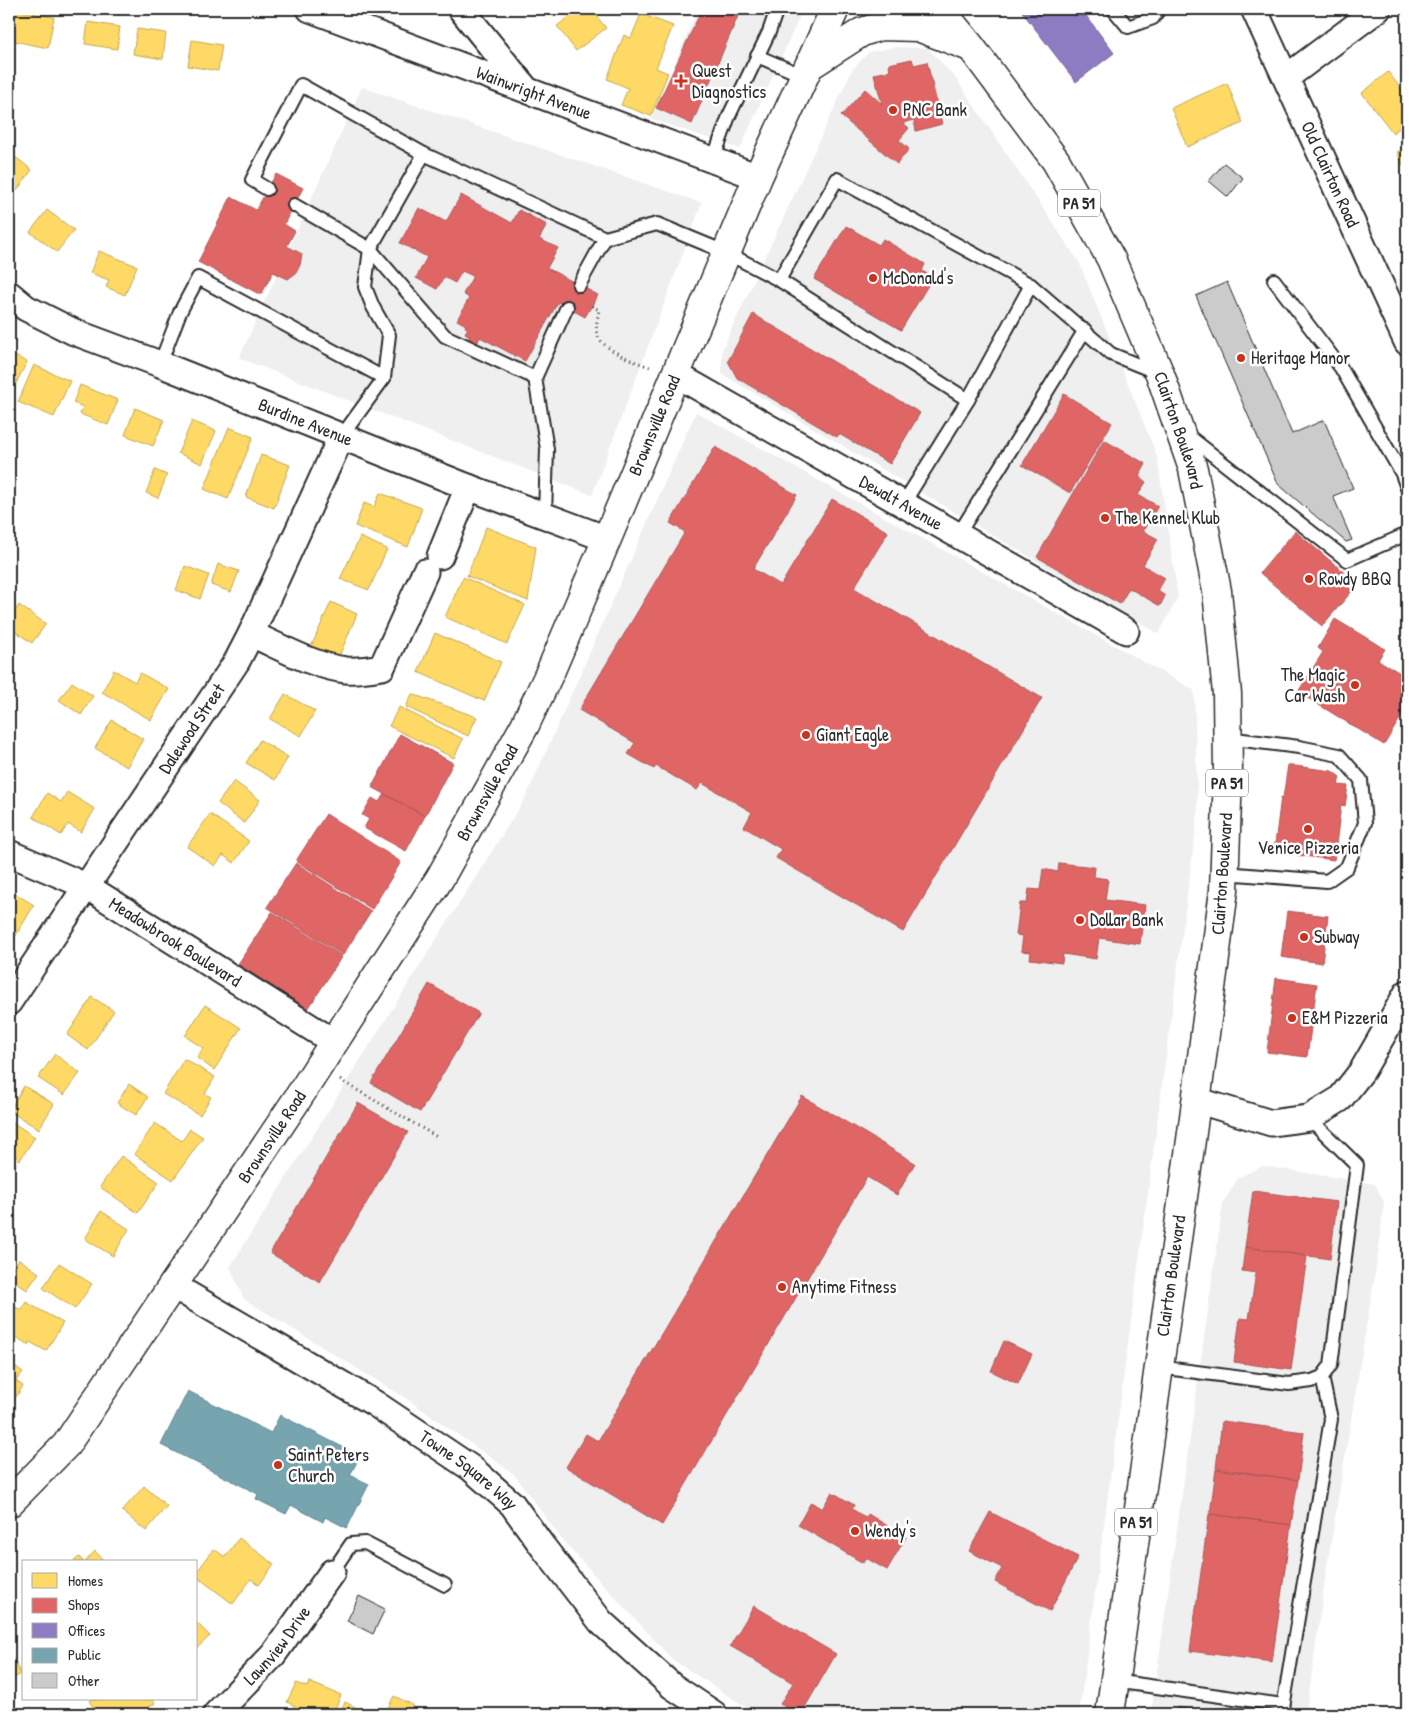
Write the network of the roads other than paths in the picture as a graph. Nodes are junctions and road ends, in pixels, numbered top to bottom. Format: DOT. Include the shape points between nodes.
graph roads {
  1 [pos="310,9"];
  2 [pos="461,9"];
  3 [pos="778,9"];
  4 [pos="835,9"];
  5 [pos="940,9"];
  6 [pos="1113,9"];
  7 [pos="1159,9"];
  8 [pos="1254,9"];
  9 [pos="1378,9"];
  10 [pos="972,48"];
  11 [pos="757,56"];
  12 [pos="806,71"];
  13 [pos="1287,77"];
  14 [pos="525,88"];
  15 [pos="424,154"];
  16 [pos="713,160"];
  17 [pos="758,177"];
  18 [pos="267,189"];
  19 [pos="294,205"];
  20 [pos="605,238"];
  21 [pos="370,249"];
  22 [pos="726,252"];
  23 [pos="779,280"];
  24 [pos="1274,280"];
  25 [pos="579,285"];
  26 [pos="1031,285"];
  27 [pos="9,294"];
  28 [pos="567,308"];
  29 [pos="1085,330"];
  30 [pos="1407,342"];
  31 [pos="160,364"];
  32 [pos="675,374"];
  33 [pos="1160,374"];
  34 [pos="384,378"];
  35 [pos="534,378"];
  36 [pos="968,400"];
  37 [pos="1180,430"];
  38 [pos="341,437"];
  39 [pos="468,487"];
  40 [pos="1407,488"];
  41 [pos="903,504"];
  42 [pos="545,516"];
  43 [pos="1407,534"];
  44 [pos="958,535"];
  45 [pos="607,539"];
  46 [pos="1126,631"];
  47 [pos="251,634"];
  48 [pos="1227,738"];
  49 [pos="9,853"];
  50 [pos="1224,873"];
  51 [pos="86,886"];
  52 [pos="1407,993"];
  53 [pos="9,1002"];
  54 [pos="334,1042"];
  55 [pos="1196,1100"];
  56 [pos="1309,1118"];
  57 [pos="172,1285"];
  58 [pos="1158,1367"];
  59 [pos="1322,1377"];
  60 [pos="9,1503"];
  61 [pos="332,1572"];
  62 [pos="446,1585"];
  63 [pos="1114,1681"];
  64 [pos="1282,1710"];
  65 [pos="216,1714"];
  66 [pos="714,1714"];
  67 [pos="1110,1714"];
  1 -- 14 [label="street, Wainwright Avenue"];
  2 -- 14 [label="street"];
  3 -- 11 [label="lane"];
  4 -- 12 [label="main road, Brownsville Road"];
  5 -- 10 [label="main road, Clairton Boulevard / PA 51"];
  6 -- 7 [label="lane" via="1128,27 1153,18"];
  8 -- 13 [label="street, Old Clairton Road"];
  9 -- 13 [label="street"];
  10 -- 12 [label="main road" via="918,27 881,26 862,32"];
  10 -- 33 [label="main road, Clairton Boulevard / PA 51" via="1056,161 1111,259"];
  11 -- 12 [label="lane"];
  11 -- 16 [label="lane"];
  12 -- 17 [label="main road, Brownsville Road"];
  13 -- 30 [label="street, Old Clairton Road"];
  14 -- 16 [label="street, Wainwright Avenue"];
  15 -- 18 [label="lane" via="301,85 252,180"];
  15 -- 20 [label="lane"];
  15 -- 21 [label="lane"];
  16 -- 17 [label="street, Wainwright Avenue"];
  17 -- 22 [label="main road, Brownsville Road"];
  19 -- 21 [label="lane"];
  20 -- 22 [label="lane" via="657,224"];
  20 -- 25 [label="lane"];
  21 -- 34 [label="lane" via="365,287 372,307 389,335"];
  21 -- 35 [label="lane" via="444,336"];
  22 -- 23 [label="lane"];
  22 -- 32 [label="main road, Brownsville Road"];
  23 -- 26 [label="lane" via="837,179"];
  23 -- 36 [label="lane"];
  24 -- 40 [label="lane" via="1341,368"];
  26 -- 29 [label="lane"];
  26 -- 36 [label="lane"];
  27 -- 31 [label="street, Burdine Avenue" via="26,308 74,332"];
  28 -- 35 [label="lane"];
  29 -- 33 [label="lane" via="1111,354"];
  29 -- 44 [label="lane"];
  31 -- 34 [label="lane" via="180,312 198,278"];
  31 -- 38 [label="street, Burdine Avenue"];
  32 -- 41 [label="street, Dewalt Avenue"];
  32 -- 45 [label="main road, Brownsville Road"];
  33 -- 37 [label="main road, Clairton Boulevard / PA 51"];
  34 -- 38 [label="lane"];
  35 -- 42 [label="lane" via="547,449"];
  36 -- 41 [label="lane"];
  37 -- 43 [label="lane" via="1347,560"];
  37 -- 48 [label="main road, Clairton Boulevard / PA 51" via="1193,469 1217,591 1227,694"];
  38 -- 39 [label="street, Burdine Avenue"];
  38 -- 47 [label="street, Dalewood Street"];
  39 -- 42 [label="street, Burdine Avenue"];
  39 -- 47 [label="street" via="382,667 348,670 332,667"];
  41 -- 44 [label="street, Dewalt Avenue"];
  42 -- 45 [label="street, Burdine Avenue"];
  44 -- 46 [label="street, Dewalt Avenue"];
  45 -- 54 [label="main road, Brownsville Road" via="525,724 440,878"];
  47 -- 51 [label="street, Dalewood Street" via="237,661"];
  48 -- 50 [label="main road, Clairton Boulevard / PA 51"];
  48 -- 50 [label="lane" via="1339,755 1361,780 1366,823 1347,867 1327,881"];
  49 -- 51 [label="street, Meadowbrook Boulevard"];
  50 -- 55 [label="main road, Clairton Boulevard / PA 51"];
  51 -- 53 [label="street, Dalewood Street"];
  51 -- 54 [label="street, Meadowbrook Boulevard"];
  52 -- 56 [label="street" via="1362,1071 1340,1099"];
  54 -- 57 [label="main road, Brownsville Road"];
  55 -- 56 [label="street" via="1270,1123"];
  55 -- 58 [label="main road, Clairton Boulevard / PA 51"];
  56 -- 59 [label="lane" via="1357,1165 1331,1365"];
  57 -- 60 [label="main road, Brownsville Road" via="66,1445"];
  57 -- 66 [label="street, Towne Square Way" via="374,1403 471,1468 512,1504 601,1622 672,1686"];
  58 -- 59 [label="lane" via="1289,1384"];
  58 -- 63 [label="main road, Clairton Boulevard / PA 51"];
  59 -- 64 [label="lane" via="1331,1419"];
  61 -- 62 [label="lane" via="352,1544 365,1543"];
  61 -- 65 [label="street, Lawnview Drive" via="272,1655"];
  63 -- 64 [label="lane"];
  63 -- 67 [label="main road, Clairton Boulevard / PA 51"];
}
